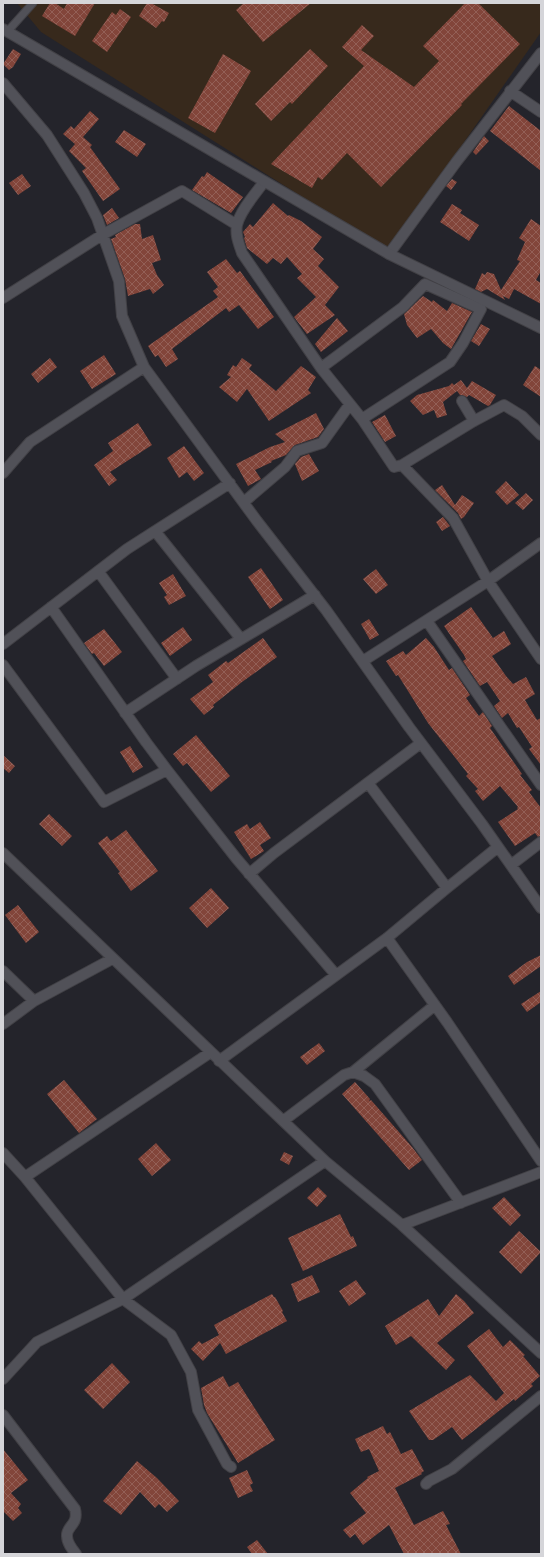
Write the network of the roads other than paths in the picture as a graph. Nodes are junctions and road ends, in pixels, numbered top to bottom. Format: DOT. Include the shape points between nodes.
graph roads {
  1 [pos="33,3"];
  2 [pos="5,30"];
  3 [pos="541,53"];
  4 [pos="3,83"];
  5 [pos="510,91"];
  6 [pos="541,112"];
  7 [pos="264,182"];
  8 [pos="237,225"];
  9 [pos="102,236"];
  10 [pos="389,254"];
  11 [pos="3,298"];
  12 [pos="541,328"];
  13 [pos="144,367"];
  14 [pos="322,368"];
  15 [pos="462,401"];
  16 [pos="350,404"];
  17 [pos="362,419"];
  18 [pos="474,420"];
  19 [pos="541,435"];
  20 [pos="402,465"];
  21 [pos="3,473"];
  22 [pos="230,483"];
  23 [pos="244,502"];
  24 [pos="155,531"];
  25 [pos="541,543"];
  26 [pos="98,571"];
  27 [pos="488,581"];
  28 [pos="315,595"];
  29 [pos="51,607"];
  30 [pos="427,621"];
  31 [pos="242,639"];
  32 [pos="3,644"];
  33 [pos="541,659"];
  34 [pos="363,661"];
  35 [pos="3,665"];
  36 [pos="177,678"];
  37 [pos="125,713"];
  38 [pos="421,743"];
  39 [pos="167,770"];
  40 [pos="368,783"];
  41 [pos="541,785"];
  42 [pos="541,842"];
  43 [pos="498,847"];
  44 [pos="3,853"];
  45 [pos="511,865"];
  46 [pos="249,874"];
  47 [pos="447,888"];
  48 [pos="541,908"];
  49 [pos="387,938"];
  50 [pos="112,959"];
  51 [pos="3,971"];
  52 [pos="336,975"];
  53 [pos="34,1001"];
  54 [pos="435,1005"];
  55 [pos="3,1024"];
  56 [pos="211,1052"];
  57 [pos="219,1061"];
  58 [pos="353,1072"];
  59 [pos="283,1121"];
  60 [pos="3,1153"];
  61 [pos="325,1161"];
  62 [pos="541,1161"];
  63 [pos="541,1172"];
  64 [pos="25,1177"];
  65 [pos="461,1203"];
  66 [pos="402,1225"];
  67 [pos="123,1299"];
  68 [pos="541,1353"];
  69 [pos="3,1379"];
  70 [pos="541,1396"];
  71 [pos="3,1415"];
  72 [pos="231,1467"];
  73 [pos="426,1484"];
  74 [pos="76,1554"];
  1 -- 2 [label="lane"];
  2 -- 7 [label="street"];
  3 -- 5 [label="street"];
  4 -- 9 [label="street" via="47,135 84,193"];
  5 -- 6 [label="street"];
  5 -- 10 [label="street"];
  7 -- 8 [label="street" via="244,210"];
  7 -- 10 [label="street"];
  8 -- 9 [label="street" via="182,191"];
  8 -- 14 [label="street" via="237,240 242,252"];
  9 -- 11 [label="street"];
  9 -- 13 [label="street" via="119,282 122,316"];
  10 -- 12 [label="street"];
  13 -- 21 [label="street" via="30,442"];
  13 -- 22 [label="street"];
  14 -- 16 [label="street"];
  14 -- 17 [label="street" via="403,307 425,284 481,310 450,362"];
  15 -- 18 [label="street"];
  16 -- 17 [label="street"];
  16 -- 23 [label="street" via="322,443 297,451 284,467"];
  17 -- 20 [label="street" via="394,467"];
  18 -- 19 [label="street" via="504,405 522,416"];
  18 -- 20 [label="street"];
  20 -- 27 [label="street" via="453,518"];
  22 -- 23 [label="street"];
  22 -- 24 [label="street"];
  23 -- 28 [label="street"];
  24 -- 26 [label="street"];
  24 -- 31 [label="street"];
  25 -- 27 [label="street"];
  26 -- 29 [label="street"];
  26 -- 36 [label="street"];
  27 -- 30 [label="street"];
  27 -- 33 [label="street"];
  28 -- 31 [label="street"];
  28 -- 34 [label="street"];
  29 -- 32 [label="street"];
  29 -- 37 [label="street"];
  30 -- 34 [label="street"];
  30 -- 41 [label="street"];
  31 -- 36 [label="street"];
  34 -- 38 [label="street"];
  35 -- 39 [label="street" via="104,802"];
  36 -- 37 [label="street"];
  37 -- 39 [label="street"];
  38 -- 40 [label="street"];
  38 -- 43 [label="street"];
  39 -- 46 [label="street"];
  40 -- 46 [label="street"];
  40 -- 47 [label="street"];
  42 -- 45 [label="street"];
  43 -- 45 [label="street"];
  43 -- 47 [label="street"];
  44 -- 50 [label="street"];
  45 -- 48 [label="street"];
  46 -- 52 [label="street"];
  47 -- 49 [label="street"];
  49 -- 52 [label="street"];
  49 -- 54 [label="street"];
  50 -- 53 [label="street"];
  50 -- 56 [label="street"];
  51 -- 53 [label="street"];
  52 -- 57 [label="street"];
  53 -- 55 [label="street"];
  54 -- 58 [label="street"];
  54 -- 62 [label="street"];
  56 -- 57 [label="street"];
  56 -- 64 [label="street"];
  57 -- 59 [label="street"];
  58 -- 59 [label="street" via="344,1075"];
  58 -- 65 [label="street" via="375,1084"];
  59 -- 61 [label="street"];
  60 -- 64 [label="street"];
  61 -- 66 [label="street"];
  61 -- 67 [label="street"];
  63 -- 65 [label="street"];
  64 -- 67 [label="street"];
  65 -- 66 [label="street"];
  66 -- 68 [label="street"];
  67 -- 69 [label="street" via="37,1342"];
  67 -- 72 [label="street" via="171,1335 191,1372 198,1410"];
  70 -- 73 [label="street" via="452,1469"];
  71 -- 74 [label="street" via="75,1509 76,1520 67,1536"];
}
